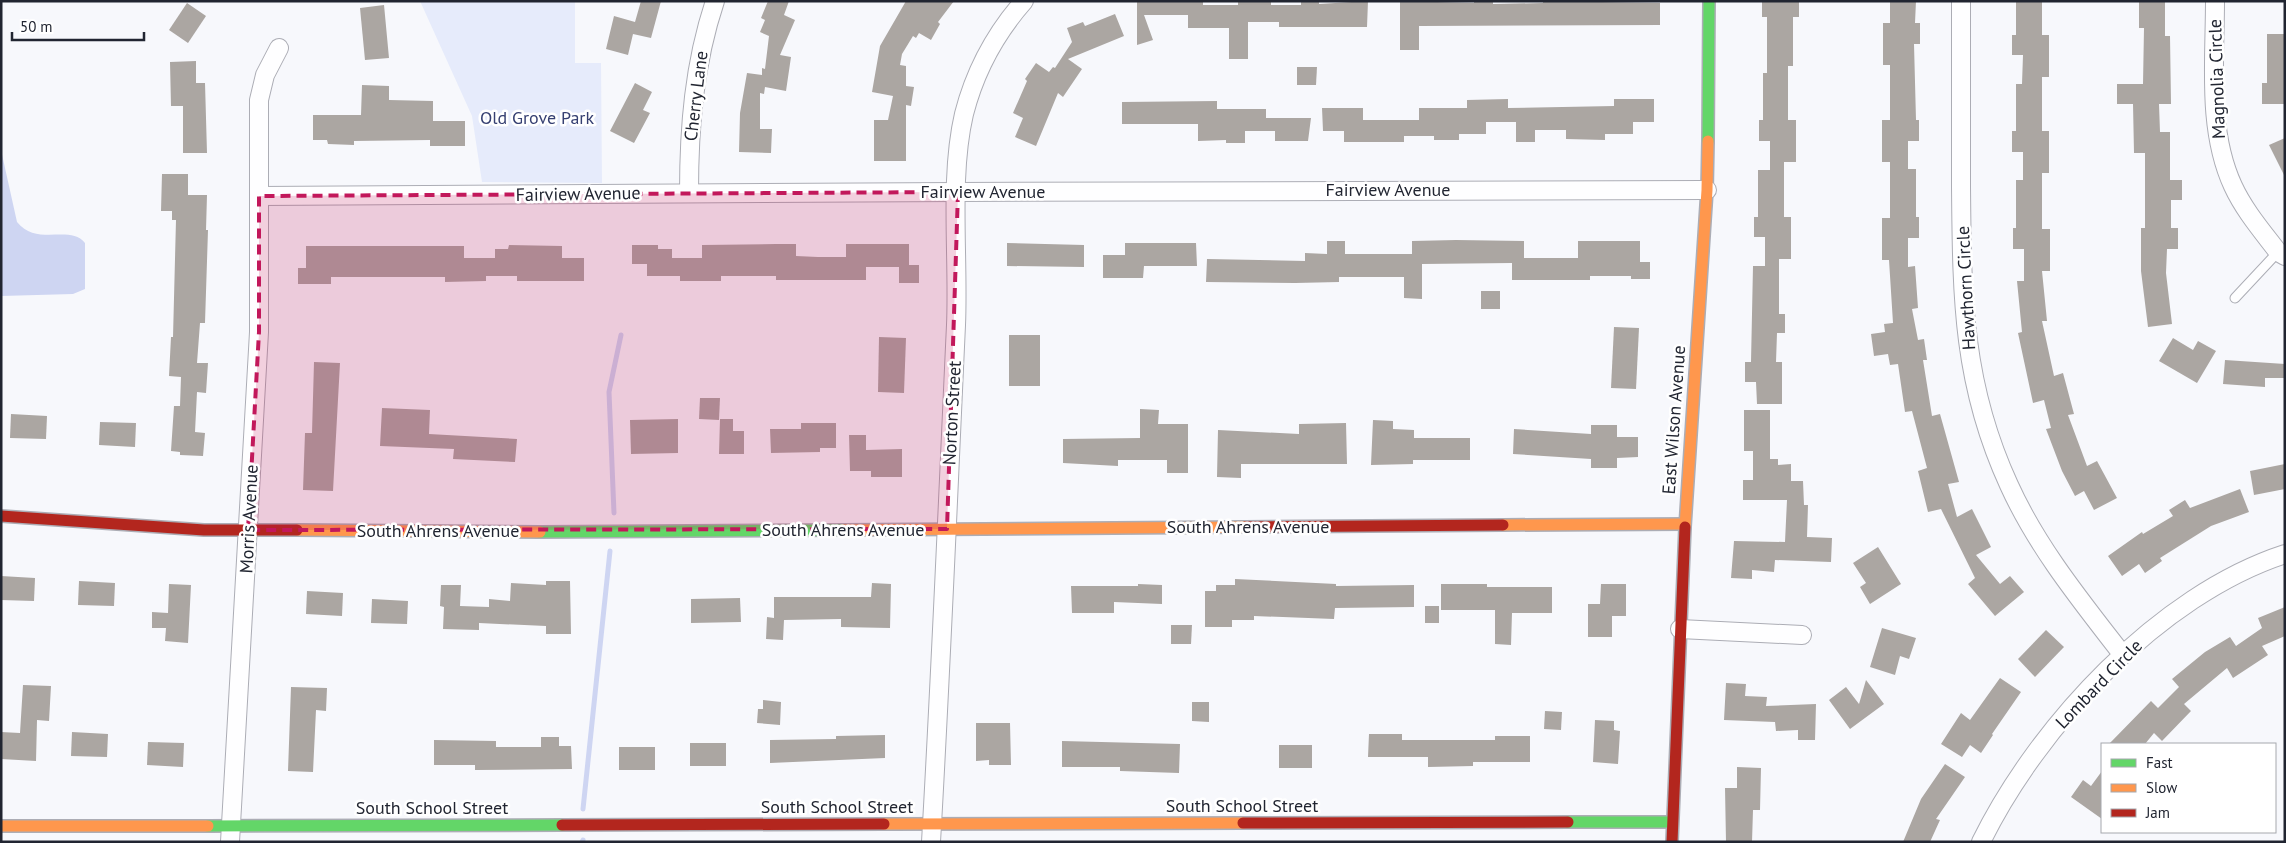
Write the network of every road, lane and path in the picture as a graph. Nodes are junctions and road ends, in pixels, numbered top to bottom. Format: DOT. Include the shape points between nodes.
graph roads {
  1 [pos="715,1"];
  2 [pos="1024,1"];
  3 [pos="1709,1"];
  4 [pos="1961,1"];
  5 [pos="2215,1"];
  6 [pos="279,48"];
  7 [pos="1707,190"];
  8 [pos="958,192"];
  9 [pos="689,193"];
  10 [pos="259,196"];
  11 [pos="2281,254"];
  12 [pos="2235,298"];
  13 [pos="1,516"];
  14 [pos="1685,524"];
  15 [pos="947,529"];
  16 [pos="248,530"];
  17 [pos="2285,554"];
  18 [pos="1680,629"];
  19 [pos="1802,635"];
  20 [pos="2122,654"];
  21 [pos="1672,822"];
  22 [pos="932,824"];
  23 [pos="1,826"];
  24 [pos="230,834"];
  25 [pos="931,842"];
  26 [pos="1672,842"];
  27 [pos="1981,842"];
  1 -- 9 [label="street, Cherry Lane" via="696,72 691,113"];
  2 -- 8 [label="street, Norton Street" via="996,36 975,76 958,146"];
  3 -- 7 [label="street, East Wilson Avenue"];
  4 -- 20 [label="street, Hawthorn Circle" via="1963,292 1974,384 1989,436 2028,522 2059,571"];
  5 -- 11 [label="street, Magnolia Circle" via="2219,147 2238,196"];
  6 -- 10 [label="street, Morris Avenue" via="265,75 258,100"];
  7 -- 8 [label="street, Fairview Avenue"];
  7 -- 14 [label="street, East Wilson Avenue"];
  8 -- 9 [label="street, Fairview Avenue"];
  8 -- 15 [label="street, Norton Street"];
  9 -- 10 [label="street, Fairview Avenue"];
  10 -- 16 [label="street, Morris Avenue" via="259,332"];
  11 -- 12 [label="lane"];
  13 -- 16 [label="street, South Ahrens Avenue"];
  14 -- 15 [label="street, South Ahrens Avenue"];
  14 -- 18 [label="street, East Wilson Avenue"];
  15 -- 16 [label="street, South Ahrens Avenue"];
  15 -- 22 [label="street, Norton Street"];
  16 -- 24 [label="street, Morris Avenue"];
  17 -- 20 [label="street, Lombard Circle" via="2216,585"];
  18 -- 19 [label="street"];
  18 -- 21 [label="street, East Wilson Avenue"];
  20 -- 27 [label="street, Lombard Circle" via="2039,749 2010,790"];
  21 -- 22 [label="street, South School Street"];
  21 -- 26 [label="street, East Wilson Avenue"];
  22 -- 24 [label="street, South School Street"];
  22 -- 25 [label="street, Norton Street"];
  23 -- 24 [label="street, South School Street"];
}
